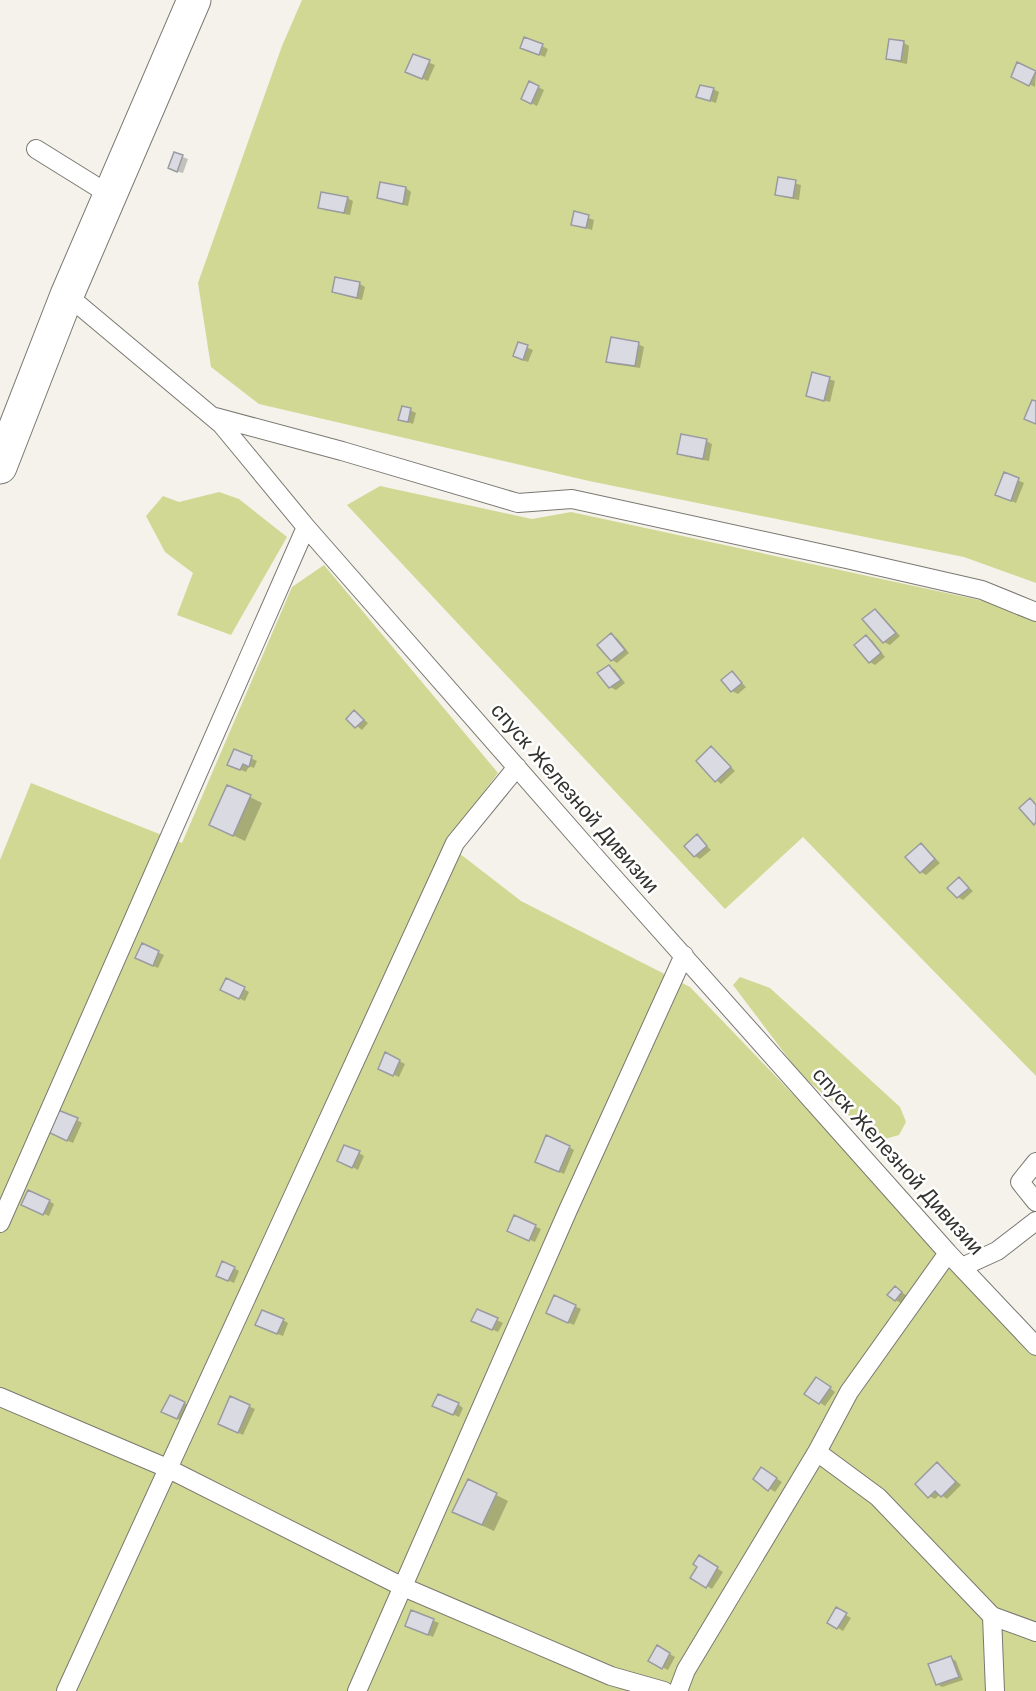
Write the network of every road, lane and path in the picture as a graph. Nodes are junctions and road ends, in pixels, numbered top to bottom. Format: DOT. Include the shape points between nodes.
graph roads {
  1 [pos="194,0"];
  2 [pos="36,149"];
  3 [pos="110,195"];
  4 [pos="67,295"];
  5 [pos="213,417"];
  6 [pos="0,466"];
  7 [pos="306,526"];
  8 [pos="1036,612"];
  9 [pos="517,766"];
  10 [pos="684,956"];
  11 [pos="1036,1162"];
  12 [pos="1036,1202"];
  13 [pos="1036,1221"];
  14 [pos="0,1223"];
  15 [pos="948,1252"];
  16 [pos="962,1268"];
  17 [pos="1036,1346"];
  18 [pos="0,1396"];
  19 [pos="817,1452"];
  20 [pos="167,1468"];
  21 [pos="401,1586"];
  22 [pos="992,1616"];
  23 [pos="1036,1632"];
  24 [pos="66,1691"];
  25 [pos="357,1691"];
  26 [pos="664,1691"];
  27 [pos="678,1691"];
  28 [pos="995,1691"];
  1 -- 3 [label="street"];
  2 -- 3 [label="lane"];
  3 -- 4 [label="street"];
  4 -- 5 [label="lane, спуск Железной Дивизии"];
  4 -- 6 [label="street"];
  5 -- 7 [label="lane, спуск Железной Дивизии"];
  5 -- 8 [label="lane" via="518,503 572,499 982,590"];
  7 -- 9 [label="lane, спуск Железной Дивизии"];
  7 -- 14 [label="lane"];
  9 -- 10 [label="lane, спуск Железной Дивизии"];
  9 -- 20 [label="lane" via="455,843"];
  10 -- 15 [label="lane, спуск Железной Дивизии"];
  10 -- 21 [label="lane"];
  11 -- 12 [label="lane" via="1020,1182"];
  13 -- 16 [label="lane" via="997,1251"];
  15 -- 16 [label="lane, спуск Железной Дивизии"];
  15 -- 19 [label="lane" via="849,1392"];
  16 -- 17 [label="lane, спуск Железной Дивизии"];
  18 -- 20 [label="lane"];
  19 -- 22 [label="lane" via="878,1497"];
  19 -- 27 [label="lane" via="686,1670"];
  20 -- 21 [label="lane"];
  20 -- 24 [label="lane"];
  21 -- 25 [label="lane"];
  21 -- 26 [label="lane" via="611,1676"];
  22 -- 23 [label="lane"];
  22 -- 28 [label="lane"];
}
